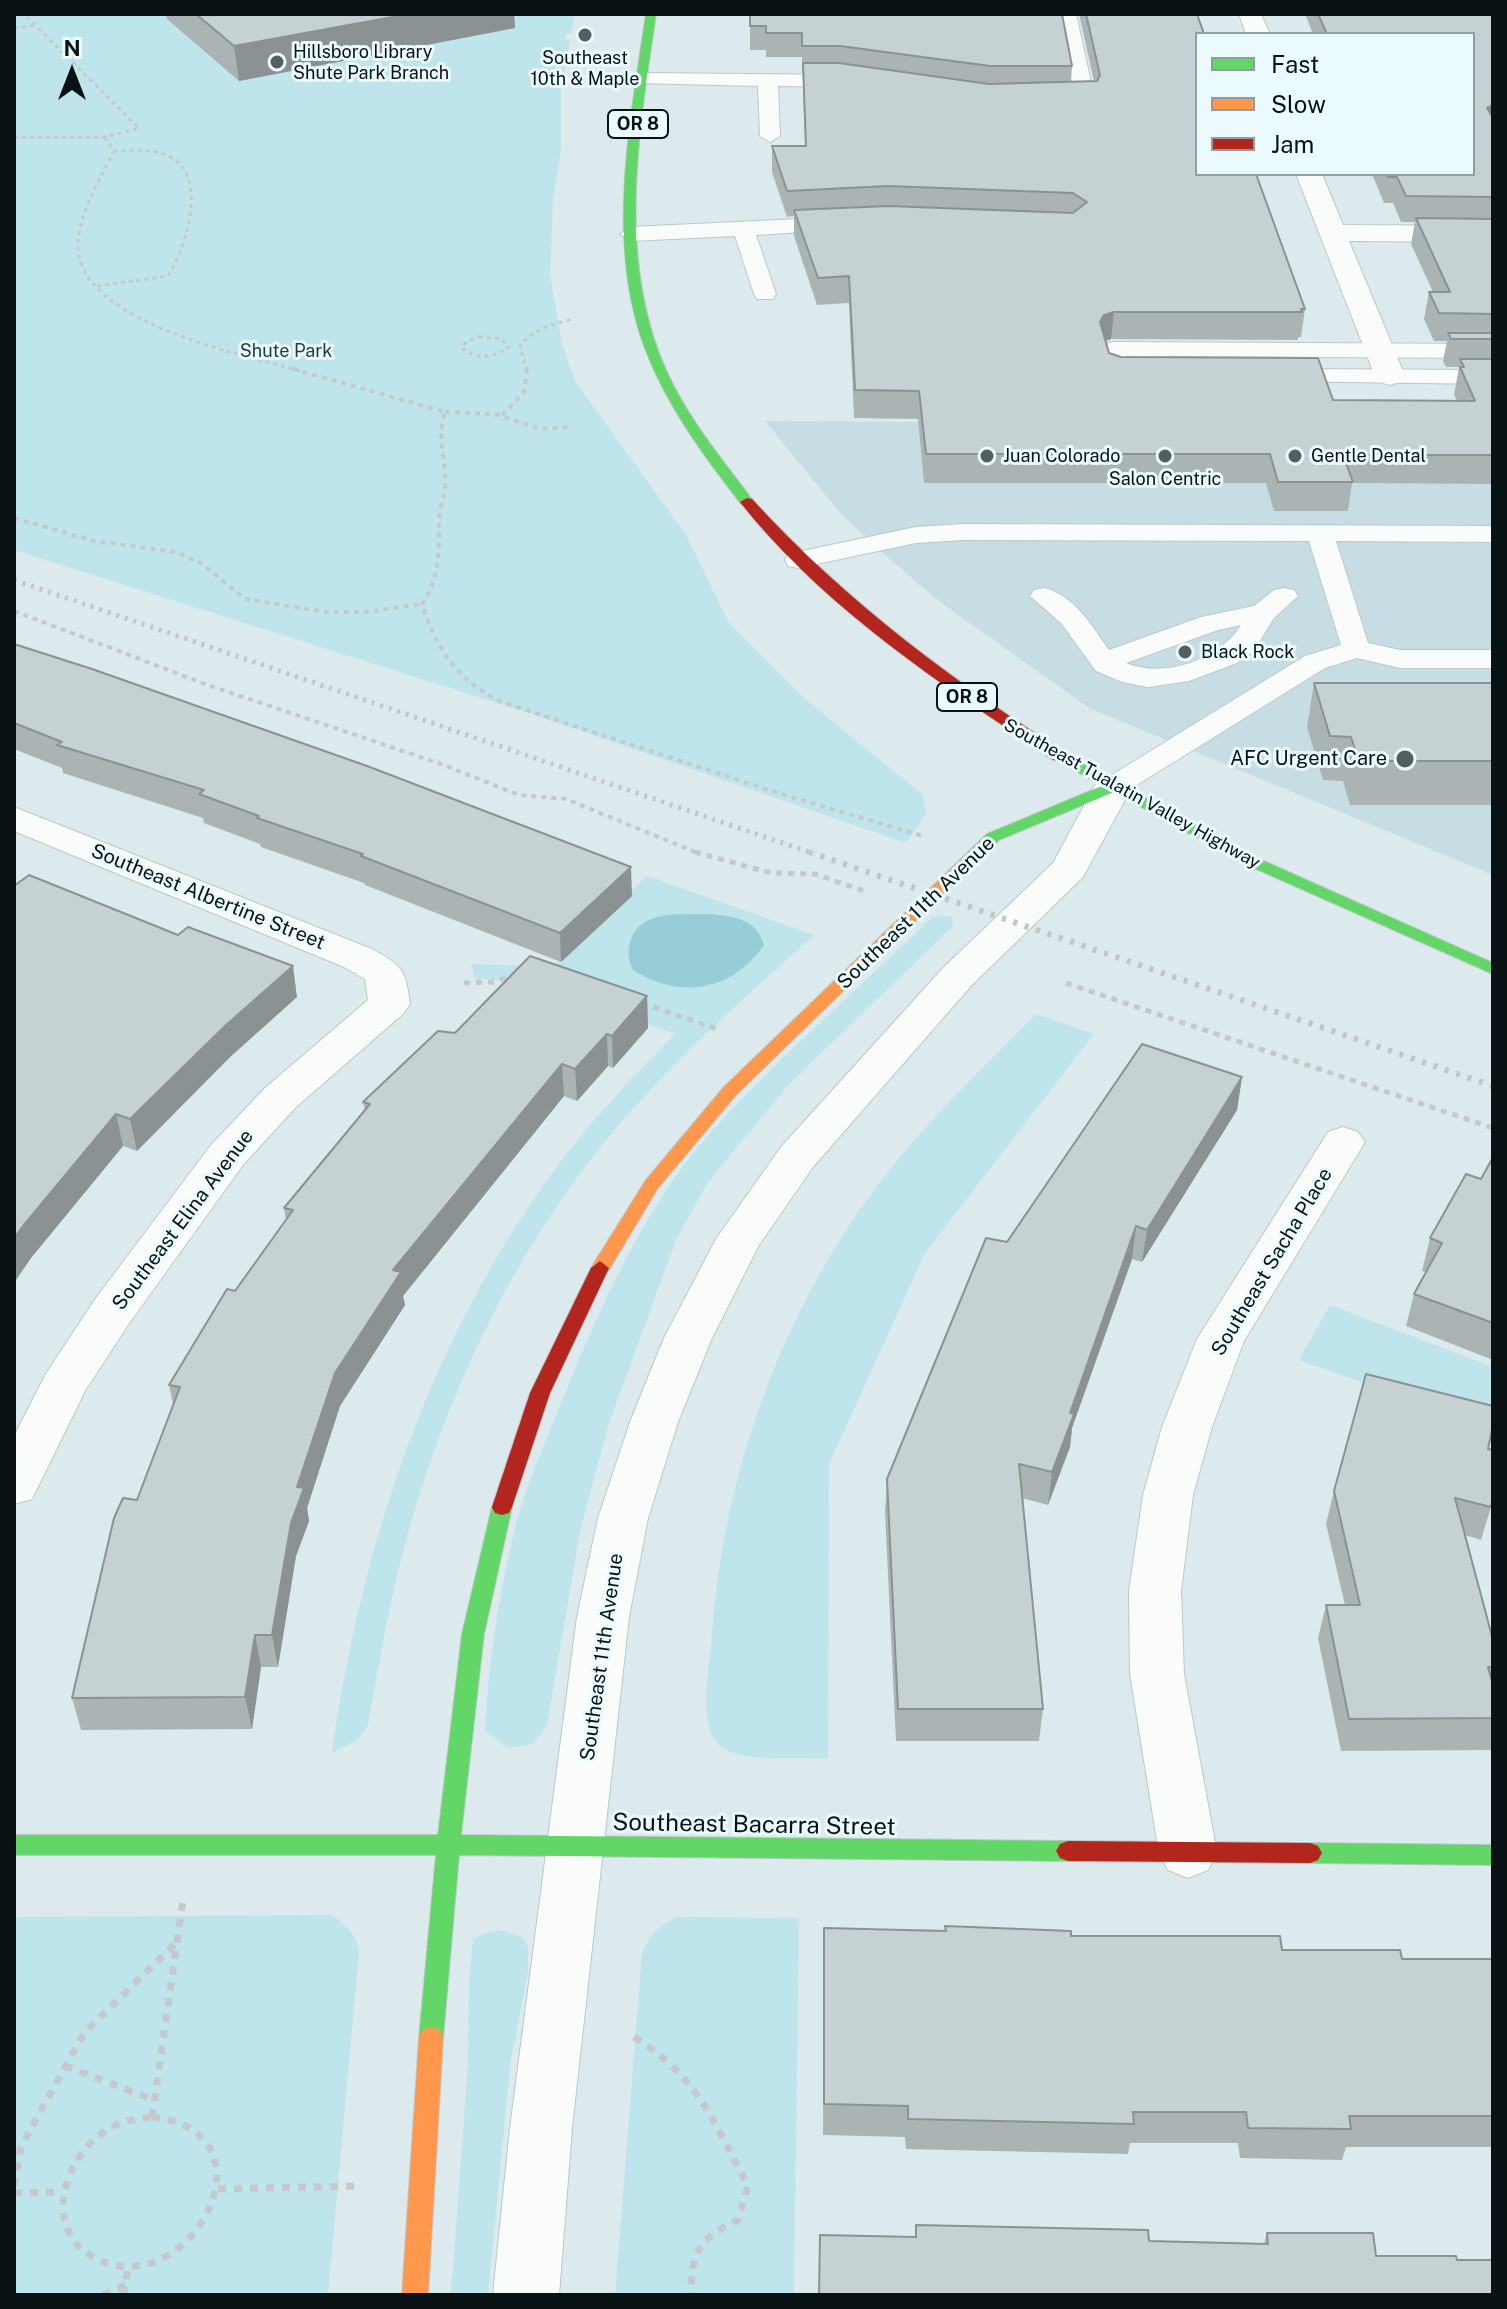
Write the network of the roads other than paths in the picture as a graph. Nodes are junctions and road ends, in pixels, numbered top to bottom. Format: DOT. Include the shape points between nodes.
graph roads {
  1 [pos="651,14"];
  2 [pos="1067,14"];
  3 [pos="642,79"];
  4 [pos="768,79"];
  5 [pos="869,83"];
  6 [pos="1043,100"];
  7 [pos="770,136"];
  8 [pos="1310,176"];
  9 [pos="855,224"];
  10 [pos="744,230"];
  11 [pos="1331,233"];
  12 [pos="631,234"];
  13 [pos="1493,234"];
  14 [pos="765,294"];
  15 [pos="1493,351"];
  16 [pos="1384,363"];
  17 [pos="1163,375"];
  18 [pos="1254,376"];
  19 [pos="1493,377"];
  20 [pos="1320,534"];
  21 [pos="1493,534"];
  22 [pos="798,560"];
  23 [pos="1044,596"];
  24 [pos="1273,604"];
  25 [pos="1356,649"];
  26 [pos="1493,659"];
  27 [pos="1113,787"];
  28 [pos="20,828"];
  29 [pos="1493,969"];
  30 [pos="389,989"];
  31 [pos="1343,1142"];
  32 [pos="14,1485"];
  33 [pos="14,1845"];
  34 [pos="448,1845"];
  35 [pos="576,1847"];
  36 [pos="1188,1853"];
  37 [pos="1493,1855"];
  38 [pos="415,2295"];
  39 [pos="526,2295"];
  1 -- 3 [label="main road, OR 8"];
  2 -- 6 [label="lane" via="1085,100"];
  3 -- 4 [label="lane"];
  3 -- 12 [label="main road, OR 8"];
  4 -- 5 [label="lane"];
  4 -- 7 [label="lane"];
  8 -- 11 [label="street"];
  9 -- 10 [label="lane"];
  10 -- 12 [label="lane"];
  10 -- 14 [label="lane"];
  11 -- 13 [label="street"];
  11 -- 16 [label="street"];
  12 -- 22 [label="main road, Southeast Tualatin Valley Highway / OR 8" via="644,326 684,415 729,482"];
  15 -- 16 [label="lane"];
  16 -- 17 [label="lane" via="1112,349 1118,375"];
  16 -- 18 [label="lane"];
  16 -- 19 [label="lane"];
  20 -- 21 [label="lane"];
  20 -- 22 [label="lane" via="963,532 916,535"];
  20 -- 25 [label="lane"];
  22 -- 27 [label="main road, Southeast Tualatin Valley Highway / OR 8" via="921,663 1005,724"];
  23 -- 24 [label="lane" via="1071,617 1118,671 1164,678 1227,657 1243,646"];
  25 -- 26 [label="lane" via="1400,659"];
  25 -- 27 [label="lane" via="1315,662"];
  27 -- 29 [label="main road, Southeast Tualatin Valley Highway / OR 8" via="1266,868"];
  27 -- 34 [label="main road, Southeast 11th Avenue" via="993,837 730,1091 652,1184 589,1287 540,1393 505,1493 473,1634"];
  27 -- 35 [label="street, Southeast 11th Avenue" via="1069,869 957,977 797,1157 739,1239 695,1325 654,1422 623,1518 603,1617"];
  28 -- 30 [label="street, Southeast Albertine Street" via="358,958 385,973"];
  30 -- 32 [label="street, Southeast Elina Avenue" via="389,1004 280,1098 227,1155 64,1385"];
  31 -- 36 [label="street, Southeast Sacha Place" via="1221,1339 1168,1495 1155,1591 1157,1674"];
  33 -- 34 [label="main road, Southeast Bacarra Street"];
  34 -- 35 [label="main road, Southeast Bacarra Street"];
  34 -- 38 [label="main road, Southeast 11th Avenue"];
  35 -- 36 [label="main road, Southeast Bacarra Street"];
  35 -- 39 [label="street, Southeast 11th Avenue"];
  36 -- 37 [label="main road, Southeast Bacarra Street"];
}
